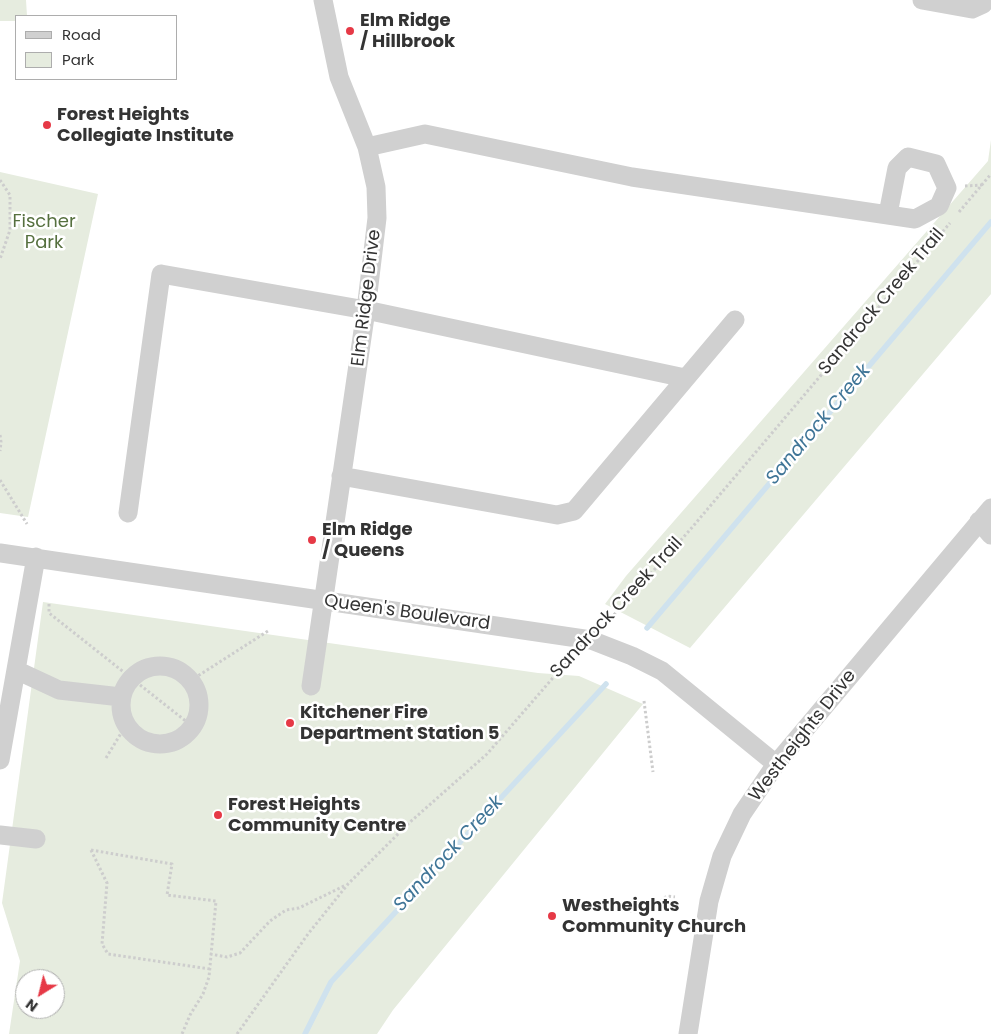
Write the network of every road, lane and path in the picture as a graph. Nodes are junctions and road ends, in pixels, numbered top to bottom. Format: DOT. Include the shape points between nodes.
graph roads {
  1 [pos="323,0"];
  2 [pos="922,0"];
  3 [pos="986,0"];
  4 [pos="367,147"];
  5 [pos="991,174"];
  6 [pos="0,180"];
  7 [pos="888,214"];
  8 [pos="956,215"];
  9 [pos="950,222"];
  10 [pos="0,259"];
  11 [pos="366,310"];
  12 [pos="734,320"];
  13 [pos="685,378"];
  14 [pos="0,435"];
  15 [pos="0,452"];
  16 [pos="341,476"];
  17 [pos="0,480"];
  18 [pos="128,513"];
  19 [pos="987,521"];
  20 [pos="26,524"];
  21 [pos="0,553"];
  22 [pos="36,558"];
  23 [pos="48,599"];
  24 [pos="322,601"];
  25 [pos="268,631"];
  26 [pos="591,640"];
  27 [pos="16,670"];
  28 [pos="130,678"];
  29 [pos="190,681"];
  30 [pos="310,686"];
  31 [pos="121,697"];
  32 [pos="644,701"];
  33 [pos="126,725"];
  34 [pos="192,726"];
  35 [pos="106,758"];
  36 [pos="0,760"];
  37 [pos="776,764"];
  38 [pos="653,772"];
  39 [pos="0,835"];
  40 [pos="36,839"];
  41 [pos="348,884"];
  42 [pos="675,897"];
  43 [pos="619,911"];
  44 [pos="210,954"];
  45 [pos="210,969"];
  46 [pos="182,1034"];
  47 [pos="237,1034"];
  48 [pos="688,1034"];
  1 -- 4 [label="street, Elm Ridge Drive" via="339,77"];
  2 -- 3 [label="street" via="972,9"];
  4 -- 7 [label="street" via="425,134 632,177"];
  4 -- 11 [label="street, Elm Ridge Drive" via="376,187 377,218"];
  5 -- 8 [label="path, Sandrock Creek Trail"];
  6 -- 10 [label="path" via="10,195 10,230"];
  9 -- 26 [label="path, Sandrock Creek Trail" via="689,531"];
  11 -- 13 [label="street"];
  11 -- 16 [label="street, Elm Ridge Drive"];
  11 -- 18 [label="street" via="161,274"];
  12 -- 13 [label="street"];
  13 -- 16 [label="street" via="574,511 557,515"];
  14 -- 15 [label="path"];
  16 -- 24 [label="street, Elm Ridge Drive"];
  17 -- 20 [label="path"];
  19 -- 37 [label="street, Westheights Drive"];
  21 -- 22 [label="street, Queen's Boulevard"];
  22 -- 24 [label="street, Queen's Boulevard"];
  22 -- 27 [label="street"];
  23 -- 28 [label="path" via="49,612"];
  24 -- 26 [label="street, Queen's Boulevard"];
  24 -- 30 [label="street, Elm Ridge Drive"];
  25 -- 29 [label="path"];
  26 -- 37 [label="street, Queen's Boulevard" via="662,671"];
  26 -- 41 [label="path, Sandrock Creek Trail" via="558,672 487,754 409,823"];
  27 -- 31 [label="street" via="59,690"];
  27 -- 36 [label="street"];
  28 -- 29 [label="street" via="152,667 166,666"];
  28 -- 31 [label="street"];
  28 -- 34 [label="path"];
  29 -- 34 [label="street" via="197,693 199,707"];
  31 -- 33 [label="street"];
  32 -- 38 [label="path"];
  33 -- 34 [label="street" via="134,735 148,743 161,744 179,739"];
  33 -- 35 [label="path"];
  37 -- 48 [label="street, Westheights Drive" via="742,814 722,856 709,900"];
  39 -- 40 [label="street"];
  41 -- 44 [label="path" via="299,908 286,910 270,921 240,953 227,957"];
  41 -- 47 [label="path, Sandrock Creek Trail"];
  42 -- 43 [label="path" via="667,896 646,912"];
  44 -- 45 [label="path"];
  44 -- 45 [label="path" via="216,901 167,895 172,864 91,850 107,883 102,944 108,954"];
  45 -- 46 [label="path" via="203,994"];
}
